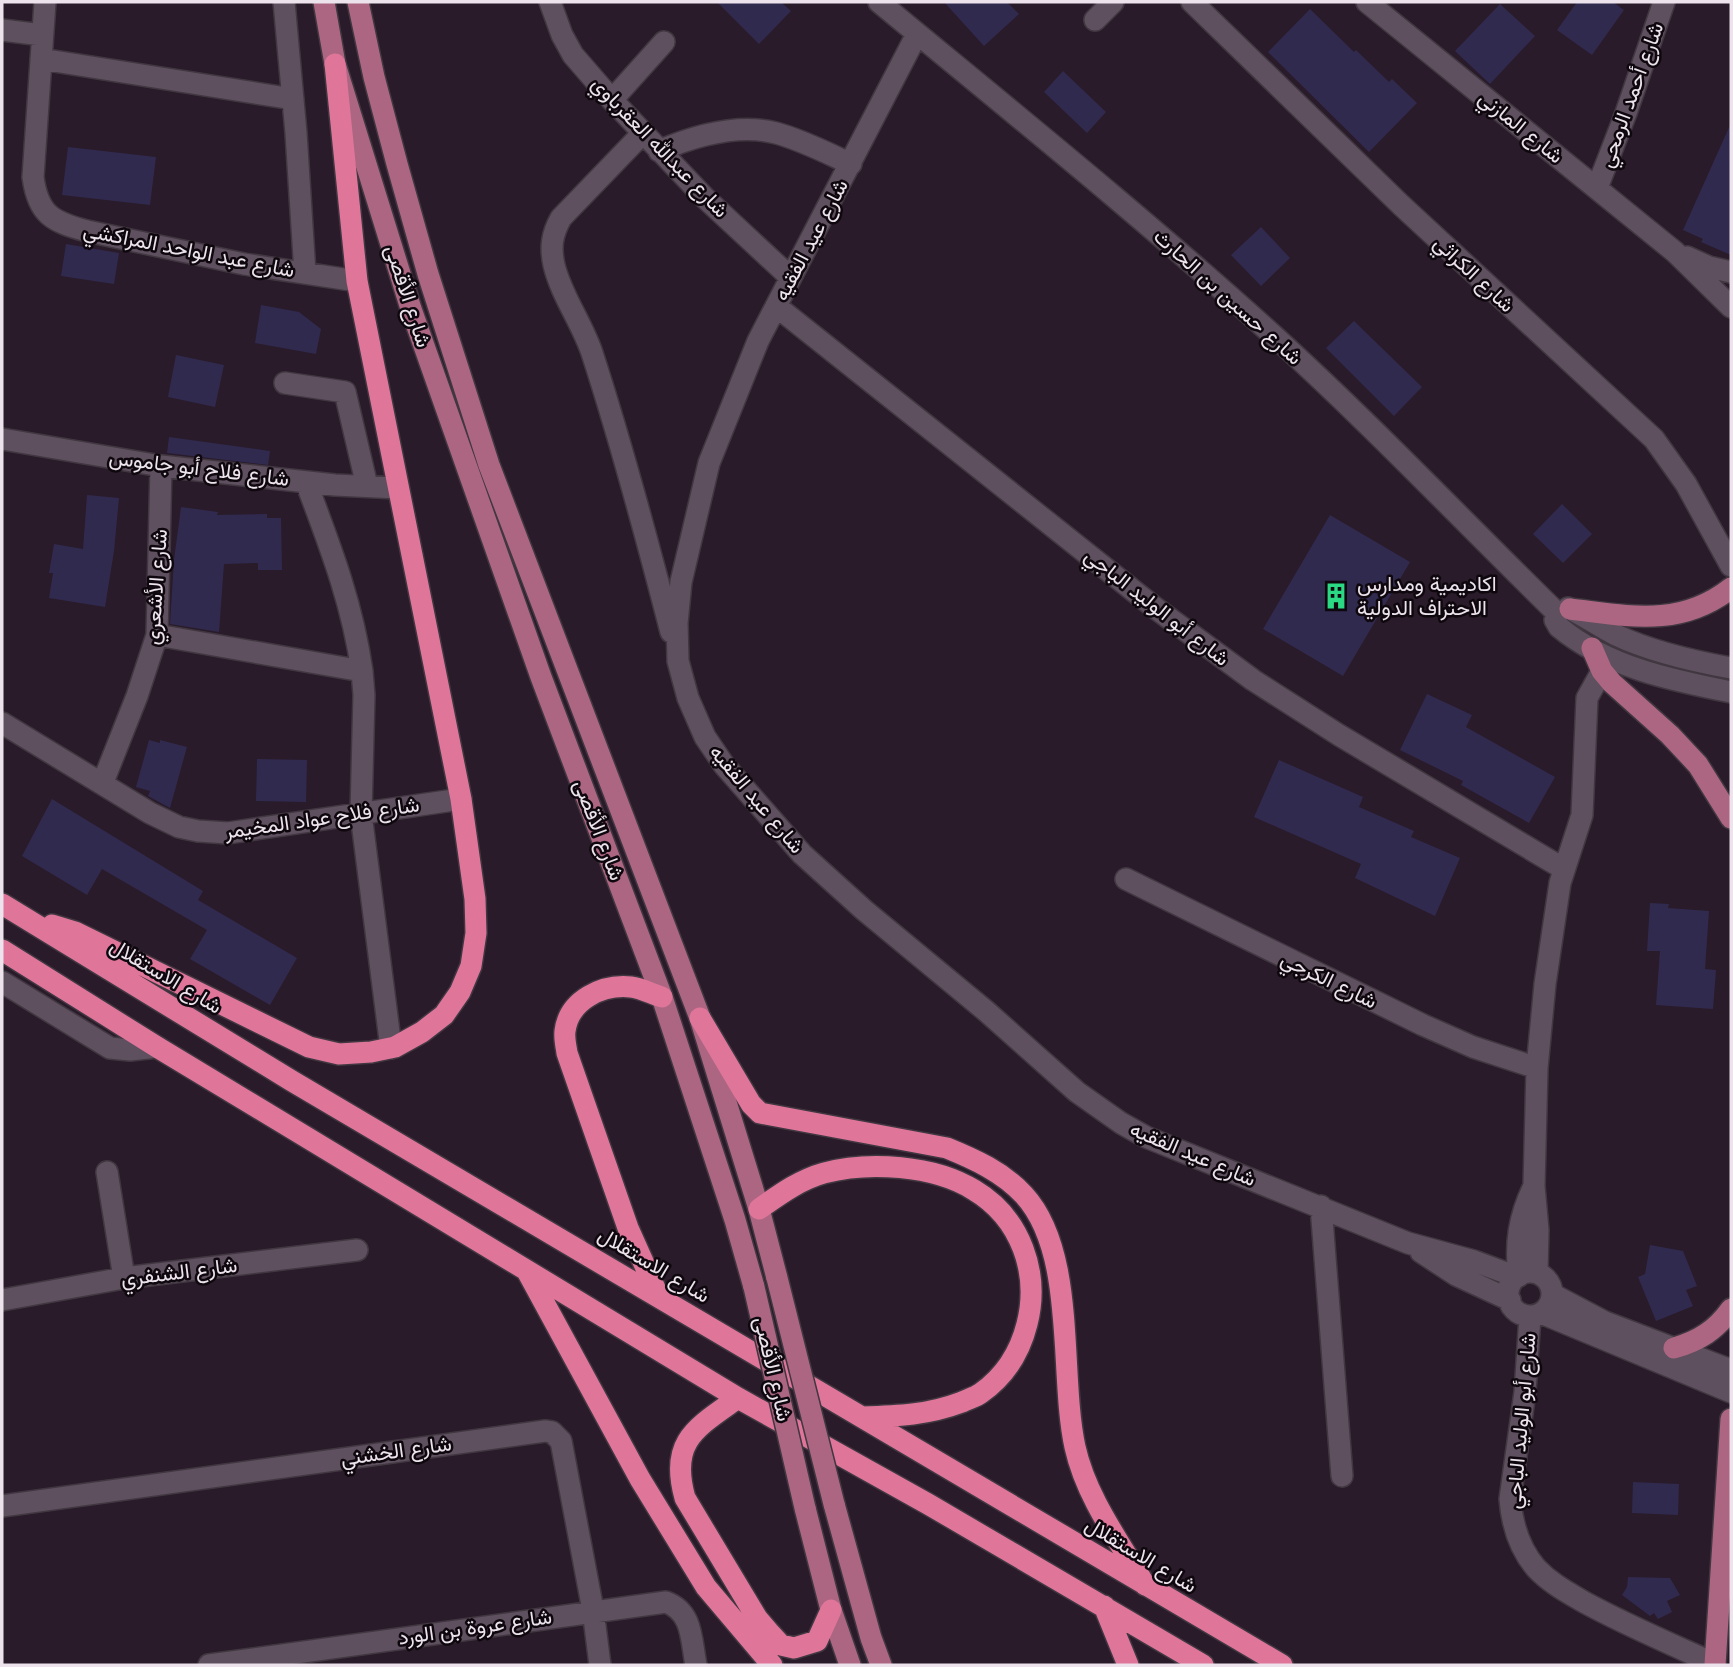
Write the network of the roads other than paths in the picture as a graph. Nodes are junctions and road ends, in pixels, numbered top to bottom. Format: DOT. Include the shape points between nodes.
graph roads {
  1 [pos="45,2"];
  2 [pos="284,2"];
  3 [pos="324,2"];
  4 [pos="358,2"];
  5 [pos="550,2"];
  6 [pos="879,2"];
  7 [pos="1113,2"];
  8 [pos="1192,2"];
  9 [pos="1367,2"];
  10 [pos="1664,2"];
  11 [pos="1386,10"];
  12 [pos="1095,20"];
  13 [pos="2,30"];
  14 [pos="918,34"];
  15 [pos="43,35"];
  16 [pos="664,42"];
  17 [pos="41,59"];
  18 [pos="335,64"];
  19 [pos="293,99"];
  20 [pos="612,100"];
  21 [pos="642,134"];
  22 [pos="659,151"];
  23 [pos="851,164"];
  24 [pos="1597,188"];
  25 [pos="1675,252"];
  26 [pos="1731,272"];
  27 [pos="305,273"];
  28 [pos="790,277"];
  29 [pos="357,281"];
  30 [pos="776,306"];
  31 [pos="1731,307"];
  32 [pos="285,383"];
  33 [pos="2,439"];
  34 [pos="161,466"];
  35 [pos="306,482"];
  36 [pos="367,486"];
  37 [pos="398,488"];
  38 [pos="1731,566"];
  39 [pos="1731,588"];
  40 [pos="1564,611"];
  41 [pos="157,635"];
  42 [pos="1592,648"];
  43 [pos="678,662"];
  44 [pos="1731,668"];
  45 [pos="362,671"];
  46 [pos="1602,671"];
  47 [pos="1731,692"];
  48 [pos="2,723"];
  49 [pos="103,782"];
  50 [pos="461,799"];
  51 [pos="361,814"];
  52 [pos="1731,818"];
  53 [pos="1564,869"];
  54 [pos="1126,879"];
  55 [pos="11,909"];
  56 [pos="2,950"];
  57 [pos="2,982"];
  58 [pos="662,997"];
  59 [pos="700,1018"];
  60 [pos="157,1047"];
  61 [pos="391,1048"];
  62 [pos="1537,1068"];
  63 [pos="107,1172"];
  64 [pos="1321,1206"];
  65 [pos="759,1209"];
  66 [pos="1408,1243"];
  67 [pos="357,1250"];
  68 [pos="527,1272"];
  69 [pos="1524,1275"];
  70 [pos="124,1278"];
  71 [pos="1552,1294"];
  72 [pos="658,1295"];
  73 [pos="2,1300"];
  74 [pos="1510,1300"];
  75 [pos="1731,1309"];
  76 [pos="1535,1314"];
  77 [pos="1639,1343"];
  78 [pos="1674,1348"];
  79 [pos="1731,1370"];
  80 [pos="1731,1392"];
  81 [pos="738,1398"];
  82 [pos="862,1417"];
  83 [pos="1731,1419"];
  84 [pos="1342,1476"];
  85 [pos="2,1506"];
  86 [pos="1146,1586"];
  87 [pos="1104,1606"];
  88 [pos="593,1611"];
  89 [pos="831,1611"];
  90 [pos="1715,1664"];
  91 [pos="209,1665"];
  92 [pos="600,1665"];
  93 [pos="696,1665"];
  94 [pos="772,1665"];
  95 [pos="850,1665"];
  96 [pos="881,1665"];
  97 [pos="1128,1665"];
  98 [pos="1203,1665"];
  99 [pos="1282,1665"];
  1 -- 15 [label="street"];
  2 -- 19 [label="street"];
  3 -- 18 [label="main road, شارع الأقصى"];
  4 -- 59 [label="main road, شارع الأقصى" via="400,176 489,465"];
  5 -- 20 [label="street, شارع عبدالله العقرباوي" via="573,55"];
  6 -- 14 [label="street, شارع حسين بن الحارث"];
  7 -- 12 [label="street"];
  8 -- 38 [label="street, شارع الكراثي" via="1401,205 1654,439 1686,484"];
  9 -- 11 [label="street, شارع المازني"];
  10 -- 24 [label="street, شارع أحمد الرمحي"];
  11 -- 24 [label="street, شارع المازني"];
  13 -- 15 [label="street"];
  14 -- 23 [label="street, شارع عيد الفقيه"];
  14 -- 40 [label="street, شارع حسين بن الحارث" via="1183,254"];
  15 -- 17 [label="street"];
  16 -- 20 [label="street"];
  17 -- 19 [label="street"];
  17 -- 27 [label="street, شارع عبد الواحد المراكشي" via="33,177 40,206 52,219 244,264"];
  18 -- 29 [label="highway"];
  18 -- 58 [label="main road, شارع الأقصى" via="411,309 541,677"];
  19 -- 27 [label="street"];
  20 -- 21 [label="street, شارع عبدالله العقرباوي"];
  21 -- 22 [label="street, شارع عبدالله العقرباوي"];
  21 -- 43 [label="street" via="561,218 551,245 554,266 601,383"];
  22 -- 23 [label="street" via="684,140 747,130 775,133"];
  22 -- 28 [label="street, شارع عبدالله العقرباوي"];
  23 -- 28 [label="street, شارع عيد الفقيه"];
  24 -- 25 [label="street, شارع المازني"];
  25 -- 26 [label="street, شارع المازني"];
  25 -- 31 [label="street, شارع المازني"];
  27 -- 29 [label="street, شارع عبد الواحد المراكشي"];
  28 -- 30 [label="street, شارع عيد الفقيه"];
  29 -- 37 [label="highway"];
  30 -- 43 [label="street, شارع عيد الفقيه" via="709,463 681,582"];
  30 -- 53 [label="street, شارع أبو الوليد الباجي" via="1154,607 1253,680"];
  32 -- 36 [label="street" via="345,392"];
  33 -- 34 [label="street, شارع فلاح أبو جاموس"];
  34 -- 35 [label="street, شارع فلاح أبو جاموس"];
  34 -- 41 [label="street, شارع الأشعري"];
  35 -- 36 [label="street, شارع فلاح أبو جاموس"];
  35 -- 45 [label="street" via="348,598"];
  36 -- 37 [label="street, شارع فلاح أبو جاموس"];
  37 -- 50 [label="highway"];
  39 -- 40 [label="main road" via="1696,608 1664,617"];
  40 -- 42 [label="street, شارع حسين بن الحارث" via="1555,620 1559,627"];
  40 -- 44 [label="street, شارع حسين بن الحارث" via="1648,647"];
  41 -- 45 [label="street"];
  41 -- 49 [label="street, شارع الأشعري"];
  42 -- 46 [label="main road"];
  42 -- 47 [label="street, شارع حسين بن الحارث" via="1658,675"];
  43 -- 64 [label="street, شارع عيد الفقيه" via="688,698 717,756 802,854 1070,1085 1146,1137"];
  45 -- 51 [label="street"];
  46 -- 52 [label="main road" via="1685,749"];
  46 -- 53 [label="street" via="1587,698 1583,807"];
  48 -- 49 [label="street, شارع فلاح عواد المخيمر"];
  49 -- 51 [label="street, شارع فلاح عواد المخيمر" via="150,813 198,831 228,833"];
  50 -- 51 [label="street, شارع فلاح عواد المخيمر"];
  50 -- 61 [label="highway" via="475,900 471,966 444,1015"];
  51 -- 61 [label="street"];
  53 -- 62 [label="street"];
  54 -- 62 [label="street, شارع الكرجي" via="1423,1025"];
  55 -- 61 [label="highway" via="75,932 309,1047 339,1054"];
  55 -- 72 [label="highway, شارع الاستقلال" via="303,1088"];
  56 -- 60 [label="highway"];
  57 -- 60 [label="street" via="110,1048"];
  58 -- 72 [label="highway" via="634,987 600,990 581,1001 564,1032 567,1053 628,1228"];
  58 -- 89 [label="main road, شارع الأقصى, bridge" via="754,1287"];
  59 -- 65 [label="main road, شارع الأقصى"];
  59 -- 86 [label="highway" via="760,1113 947,1148 1001,1175 1024,1195 1041,1220 1056,1269 1075,1447 1084,1476"];
  60 -- 68 [label="highway"];
  62 -- 69 [label="street" via="1534,1186 1538,1230"];
  63 -- 70 [label="street"];
  64 -- 66 [label="street, شارع عيد الفقيه"];
  64 -- 84 [label="street"];
  65 -- 82 [label="highway" via="790,1187 822,1173 899,1167 975,1190 1001,1213 1023,1243 1031,1277 1031,1308 1024,1339 1011,1364 980,1394 947,1408 910,1416"];
  65 -- 96 [label="main road, شارع الأقصى, bridge" via="834,1504"];
  66 -- 69 [label="street, شارع عيد الفقيه"];
  66 -- 74 [label="street, شارع عيد الفقيه" via="1456,1275"];
  67 -- 70 [label="street, شارع الشنفري"];
  68 -- 81 [label="highway"];
  68 -- 94 [label="highway" via="699,1577"];
  69 -- 71 [label="street" via="1548,1281"];
  69 -- 74 [label="street" via="1510,1287"];
  70 -- 73 [label="street, شارع الشنفري"];
  71 -- 76 [label="street" via="1548,1306"];
  71 -- 77 [label="street"];
  72 -- 82 [label="highway, شارع الاستقلال"];
  74 -- 76 [label="street" via="1518,1312"];
  75 -- 78 [label="main road" via="1701,1338"];
  76 -- 77 [label="street"];
  76 -- 90 [label="street, شارع أبو الوليد الباجي" via="1510,1499 1520,1543 1537,1569 1560,1588 1609,1616"];
  77 -- 78 [label="street"];
  77 -- 80 [label="street"];
  78 -- 79 [label="street"];
  81 -- 87 [label="highway"];
  81 -- 89 [label="highway" via="695,1429 684,1447 680,1482 685,1498 757,1618 781,1645 793,1648 817,1641"];
  82 -- 86 [label="highway, شارع الاستقلال"];
  83 -- 90 [label="main road"];
  85 -- 88 [label="street, شارع الخشني" via="552,1432 561,1441"];
  86 -- 99 [label="highway, شارع الاستقلال"];
  87 -- 97 [label="highway"];
  87 -- 98 [label="highway"];
  88 -- 91 [label="street, شارع عروة بن الورد"];
  88 -- 92 [label="street, شارع الخشني"];
  88 -- 93 [label="street, شارع عروة بن الورد" via="666,1602 679,1606 686,1617"];
  89 -- 95 [label="main road, شارع الأقصى"];
}
